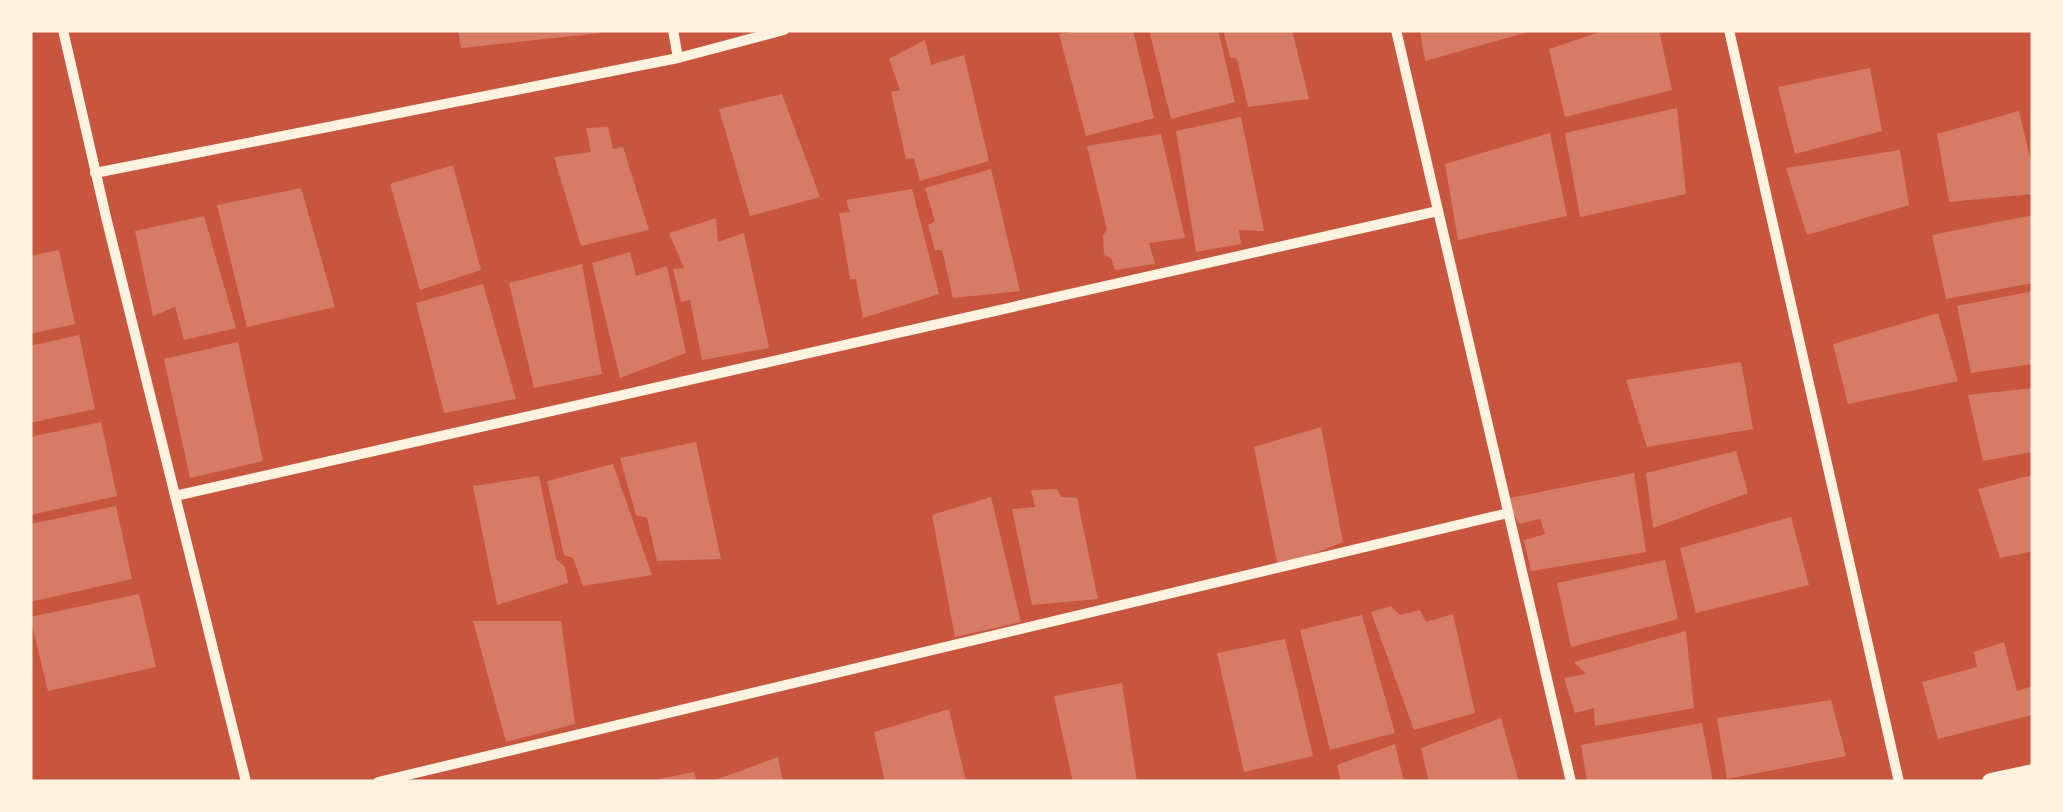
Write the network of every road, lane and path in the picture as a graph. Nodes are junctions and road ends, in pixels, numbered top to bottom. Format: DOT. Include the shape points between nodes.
graph roads {
  1 [pos="63,30"];
  2 [pos="672,30"];
  3 [pos="784,30"];
  4 [pos="1396,30"];
  5 [pos="1728,30"];
  6 [pos="678,58"];
  7 [pos="96,174"];
  8 [pos="1438,211"];
  9 [pos="175,496"];
  10 [pos="1508,513"];
  11 [pos="2033,773"];
  12 [pos="246,782"];
  13 [pos="378,782"];
  14 [pos="1571,782"];
  15 [pos="1899,782"];
  16 [pos="1991,782"];
  1 -- 7 [label="street"];
  2 -- 6 [label="street"];
  3 -- 6 [label="street"];
  4 -- 8 [label="street"];
  5 -- 15 [label="street"];
  6 -- 7 [label="street"];
  7 -- 9 [label="street"];
  8 -- 9 [label="street"];
  8 -- 10 [label="street"];
  9 -- 12 [label="street"];
  10 -- 13 [label="street"];
  10 -- 14 [label="street"];
  11 -- 16 [label="street"];
}
